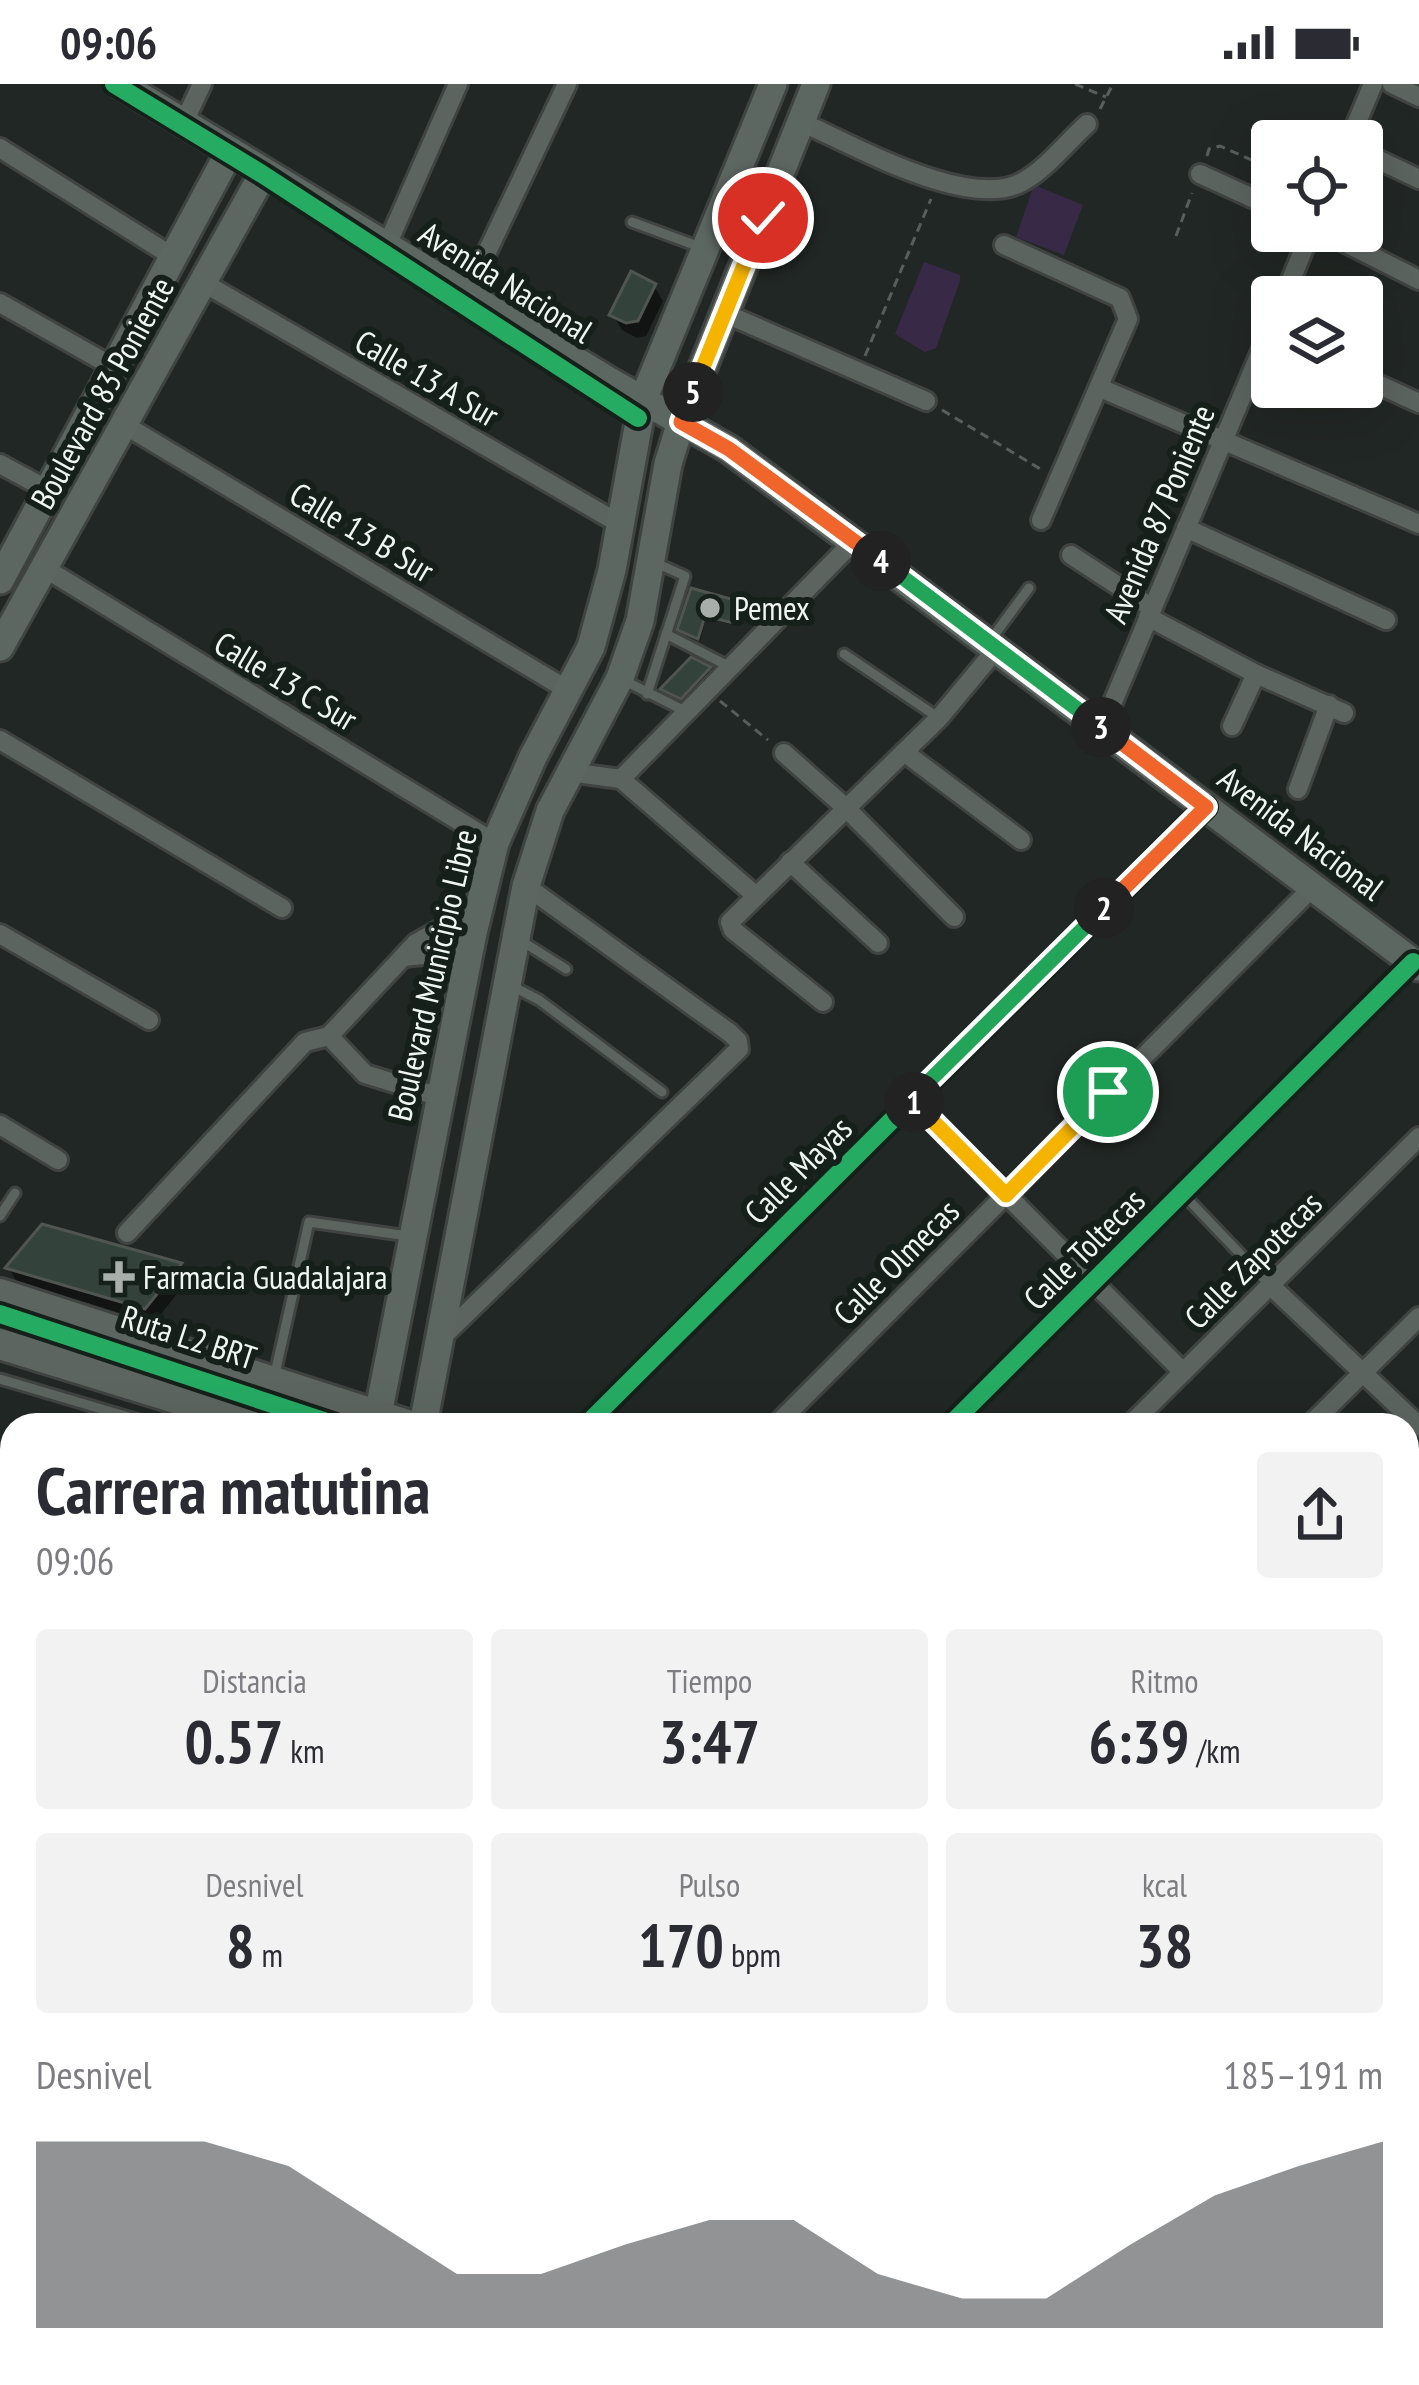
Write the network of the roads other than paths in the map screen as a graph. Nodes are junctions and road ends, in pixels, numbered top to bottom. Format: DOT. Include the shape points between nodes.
graph roads {
  1 [pos="120,84"];
  2 [pos="202,84"];
  3 [pos="458,84"];
  4 [pos="567,84"];
  5 [pos="773,84"];
  6 [pos="816,84"];
  7 [pos="1373,84"];
  8 [pos="1392,84"];
  9 [pos="1419,97"];
  10 [pos="1358,120"];
  11 [pos="184,122"];
  12 [pos="801,122"];
  13 [pos="1087,124"];
  14 [pos="0,148"];
  15 [pos="230,151"];
  16 [pos="1383,162"];
  17 [pos="263,172"];
  18 [pos="1200,174"];
  19 [pos="1419,179"];
  20 [pos="1251,197"];
  21 [pos="632,222"];
  22 [pos="387,245"];
  23 [pos="1004,245"];
  24 [pos="708,249"];
  25 [pos="1364,252"];
  26 [pos="175,258"];
  27 [pos="1419,280"];
  28 [pos="204,283"];
  29 [pos="467,295"];
  30 [pos="0,303"];
  31 [pos="724,313"];
  32 [pos="115,368"];
  33 [pos="1251,377"];
  34 [pos="1383,387"];
  35 [pos="1100,388"];
  36 [pos="643,400"];
  37 [pos="926,400"];
  38 [pos="1419,403"];
  39 [pos="681,422"];
  40 [pos="123,424"];
  41 [pos="1224,439"];
  42 [pos="0,464"];
  43 [pos="48,490"];
  44 [pos="1041,520"];
  45 [pos="620,524"];
  46 [pos="1419,524"];
  47 [pos="1186,528"];
  48 [pos="854,541"];
  49 [pos="1071,555"];
  50 [pos="652,561"];
  51 [pos="46,569"];
  52 [pos="0,580"];
  53 [pos="1029,588"];
  54 [pos="1150,612"];
  55 [pos="1385,620"];
  56 [pos="666,634"];
  57 [pos="3,636"];
  58 [pos="993,645"];
  59 [pos="844,654"];
  60 [pos="730,667"];
  61 [pos="1256,674"];
  62 [pos="620,678"];
  63 [pos="571,692"];
  64 [pos="646,694"];
  65 [pos="687,712"];
  66 [pos="939,718"];
  67 [pos="1232,726"];
  68 [pos="1102,728"];
  69 [pos="0,740"];
  70 [pos="904,752"];
  71 [pos="784,753"];
  72 [pos="569,772"];
  73 [pos="621,779"];
  74 [pos="1298,789"];
  75 [pos="1206,807"];
  76 [pos="846,808"];
  77 [pos="1022,840"];
  78 [pos="495,843"];
  79 [pos="790,862"];
  80 [pos="526,886"];
  81 [pos="1313,887"];
  82 [pos="755,895"];
  83 [pos="282,908"];
  84 [pos="954,917"];
  85 [pos="475,920"];
  86 [pos="0,934"];
  87 [pos="516,937"];
  88 [pos="878,943"];
  89 [pos="1416,965"];
  90 [pos="566,969"];
  91 [pos="507,983"];
  92 [pos="823,1002"];
  93 [pos="149,1020"];
  94 [pos="329,1036"];
  95 [pos="662,1092"];
  96 [pos="440,1097"];
  97 [pos="911,1099"];
  98 [pos="0,1125"];
  99 [pos="1419,1138"];
  100 [pos="58,1160"];
  101 [pos="15,1192"];
  102 [pos="1182,1193"];
  103 [pos="1006,1195"];
  104 [pos="0,1216"];
  105 [pos="127,1233"];
  106 [pos="413,1237"];
  107 [pos="1093,1282"];
  108 [pos="1270,1285"];
  109 [pos="0,1294"];
  110 [pos="0,1306"];
  111 [pos="1419,1316"];
  112 [pos="440,1340"];
  113 [pos="0,1341"];
  114 [pos="1184,1372"];
  115 [pos="1363,1373"];
  116 [pos="0,1379"];
  117 [pos="273,1384"];
  118 [pos="103,1410"];
  119 [pos="104,1413"];
  120 [pos="114,1413"];
  121 [pos="196,1413"];
  122 [pos="249,1413"];
  123 [pos="348,1413"];
  124 [pos="353,1413"];
  125 [pos="382,1413"];
  126 [pos="425,1413"];
  127 [pos="598,1413"];
  128 [pos="788,1413"];
  129 [pos="962,1413"];
  130 [pos="1142,1413"];
  131 [pos="1322,1413"];
  132 [pos="1405,1413"];
  1 -- 11 [label="main road, Avenida Nacional"];
  2 -- 11 [label="street"];
  3 -- 22 [label="street"];
  4 -- 29 [label="street"];
  5 -- 24 [label="main road, Boulevard Municipio Libre"];
  6 -- 12 [label="main road"];
  7 -- 10 [label="street"];
  8 -- 9 [label="street"];
  11 -- 15 [label="main road, Avenida Nacional"];
  12 -- 13 [label="street" via="973,190 1024,181"];
  12 -- 31 [label="main road"];
  14 -- 26 [label="street"];
  15 -- 17 [label="main road, Avenida Nacional"];
  15 -- 26 [label="main road, Boulevard 83 Poniente"];
  16 -- 19 [label="street"];
  17 -- 22 [label="main road, Avenida Nacional"];
  17 -- 28 [label="main road, Boulevard 83 Poniente"];
  18 -- 20 [label="street"];
  21 -- 24 [label="lane"];
  22 -- 29 [label="main road, Avenida Nacional"];
  23 -- 35 [label="street" via="1120,298 1128,319"];
  24 -- 36 [label="main road, Boulevard Municipio Libre"];
  25 -- 27 [label="street"];
  26 -- 32 [label="main road, Boulevard 83 Poniente"];
  28 -- 40 [label="main road, Boulevard 83 Poniente"];
  28 -- 45 [label="street, Calle 13 A Sur"];
  29 -- 36 [label="main road, Avenida Nacional"];
  30 -- 32 [label="street"];
  31 -- 37 [label="street"];
  31 -- 39 [label="main road"];
  32 -- 43 [label="main road, Boulevard 83 Poniente"];
  33 -- 41 [label="street, Avenida 87 Poniente"];
  34 -- 38 [label="street"];
  35 -- 41 [label="street"];
  35 -- 44 [label="street"];
  36 -- 39 [label="main road, Avenida Nacional"];
  36 -- 45 [label="main road, Boulevard Municipio Libre"];
  39 -- 48 [label="main road, Avenida Nacional"];
  39 -- 50 [label="main road"];
  40 -- 51 [label="main road, Boulevard 83 Poniente"];
  40 -- 63 [label="street, Calle 13 B Sur"];
  41 -- 46 [label="street"];
  41 -- 47 [label="street, Avenida 87 Poniente"];
  42 -- 43 [label="street"];
  43 -- 52 [label="main road, Boulevard 83 Poniente"];
  45 -- 63 [label="main road, Boulevard Municipio Libre" via="604,607"];
  47 -- 54 [label="street, Avenida 87 Poniente"];
  47 -- 55 [label="street"];
  48 -- 58 [label="main road, Avenida Nacional"];
  48 -- 60 [label="street"];
  49 -- 54 [label="street"];
  50 -- 56 [label="lane" via="685,575"];
  50 -- 62 [label="main road"];
  51 -- 57 [label="main road, Boulevard 83 Poniente"];
  51 -- 78 [label="street, Calle 13 C Sur"];
  53 -- 58 [label="lane"];
  54 -- 61 [label="street"];
  54 -- 68 [label="street, Avenida 87 Poniente"];
  56 -- 60 [label="lane"];
  56 -- 64 [label="lane"];
  58 -- 66 [label="street"];
  58 -- 68 [label="main road, Avenida Nacional"];
  59 -- 66 [label="lane"];
  60 -- 65 [label="street"];
  61 -- 67 [label="street"];
  61 -- 74 [label="street" via="1336,709"];
  62 -- 64 [label="lane"];
  62 -- 72 [label="main road"];
  63 -- 78 [label="main road, Boulevard Municipio Libre"];
  64 -- 65 [label="lane"];
  65 -- 73 [label="street"];
  66 -- 70 [label="street"];
  68 -- 75 [label="main road, Avenida Nacional"];
  69 -- 83 [label="street"];
  70 -- 76 [label="street"];
  70 -- 77 [label="street"];
  71 -- 76 [label="street"];
  72 -- 73 [label="street"];
  72 -- 80 [label="main road"];
  73 -- 82 [label="street"];
  75 -- 81 [label="main road, Avenida Nacional"];
  75 -- 97 [label="street, Calle Mayas"];
  76 -- 79 [label="street"];
  76 -- 84 [label="street"];
  78 -- 85 [label="main road, Boulevard Municipio Libre"];
  79 -- 82 [label="street"];
  79 -- 88 [label="street"];
  80 -- 87 [label="main road"];
  80 -- 112 [label="street" via="730,1033 739,1049"];
  81 -- 89 [label="main road, Avenida Nacional"];
  81 -- 103 [label="street, Calle Olmecas"];
  82 -- 92 [label="street" via="730,922 733,930"];
  85 -- 94 [label="street" via="416,943"];
  85 -- 96 [label="main road, Boulevard Municipio Libre"];
  86 -- 93 [label="street"];
  87 -- 90 [label="lane"];
  87 -- 91 [label="main road"];
  89 -- 102 [label="street, Calle Toltecas"];
  91 -- 95 [label="lane"];
  91 -- 112 [label="main road"];
  94 -- 96 [label="street" via="365,1074"];
  94 -- 105 [label="street" via="305,1042"];
  96 -- 106 [label="main road, Boulevard Municipio Libre"];
  97 -- 103 [label="street"];
  97 -- 127 [label="street, Calle Mayas"];
  98 -- 100 [label="street"];
  99 -- 108 [label="street, Calle Zapotecas"];
  101 -- 104 [label="lane"];
  102 -- 107 [label="street, Calle Toltecas"];
  102 -- 108 [label="lane"];
  103 -- 107 [label="street"];
  103 -- 128 [label="street, Calle Olmecas"];
  106 -- 117 [label="lane" via="309,1222"];
  106 -- 125 [label="main road, Boulevard Municipio Libre"];
  107 -- 114 [label="street"];
  107 -- 129 [label="street, Calle Toltecas"];
  108 -- 114 [label="street, Calle Zapotecas"];
  108 -- 115 [label="street"];
  109 -- 117 [label="main road"];
  110 -- 123 [label="lane, Ruta L2 BRT"];
  111 -- 115 [label="street"];
  112 -- 126 [label="main road"];
  113 -- 121 [label="main road"];
  113 -- 122 [label="lane, Ruta L2 BRT"];
  114 -- 130 [label="street, Calle Zapotecas"];
  115 -- 131 [label="street"];
  115 -- 132 [label="street"];
  116 -- 118 [label="lane"];
  117 -- 124 [label="main road"];
  118 -- 119 [label="lane"];
  118 -- 120 [label="lane"];
}
